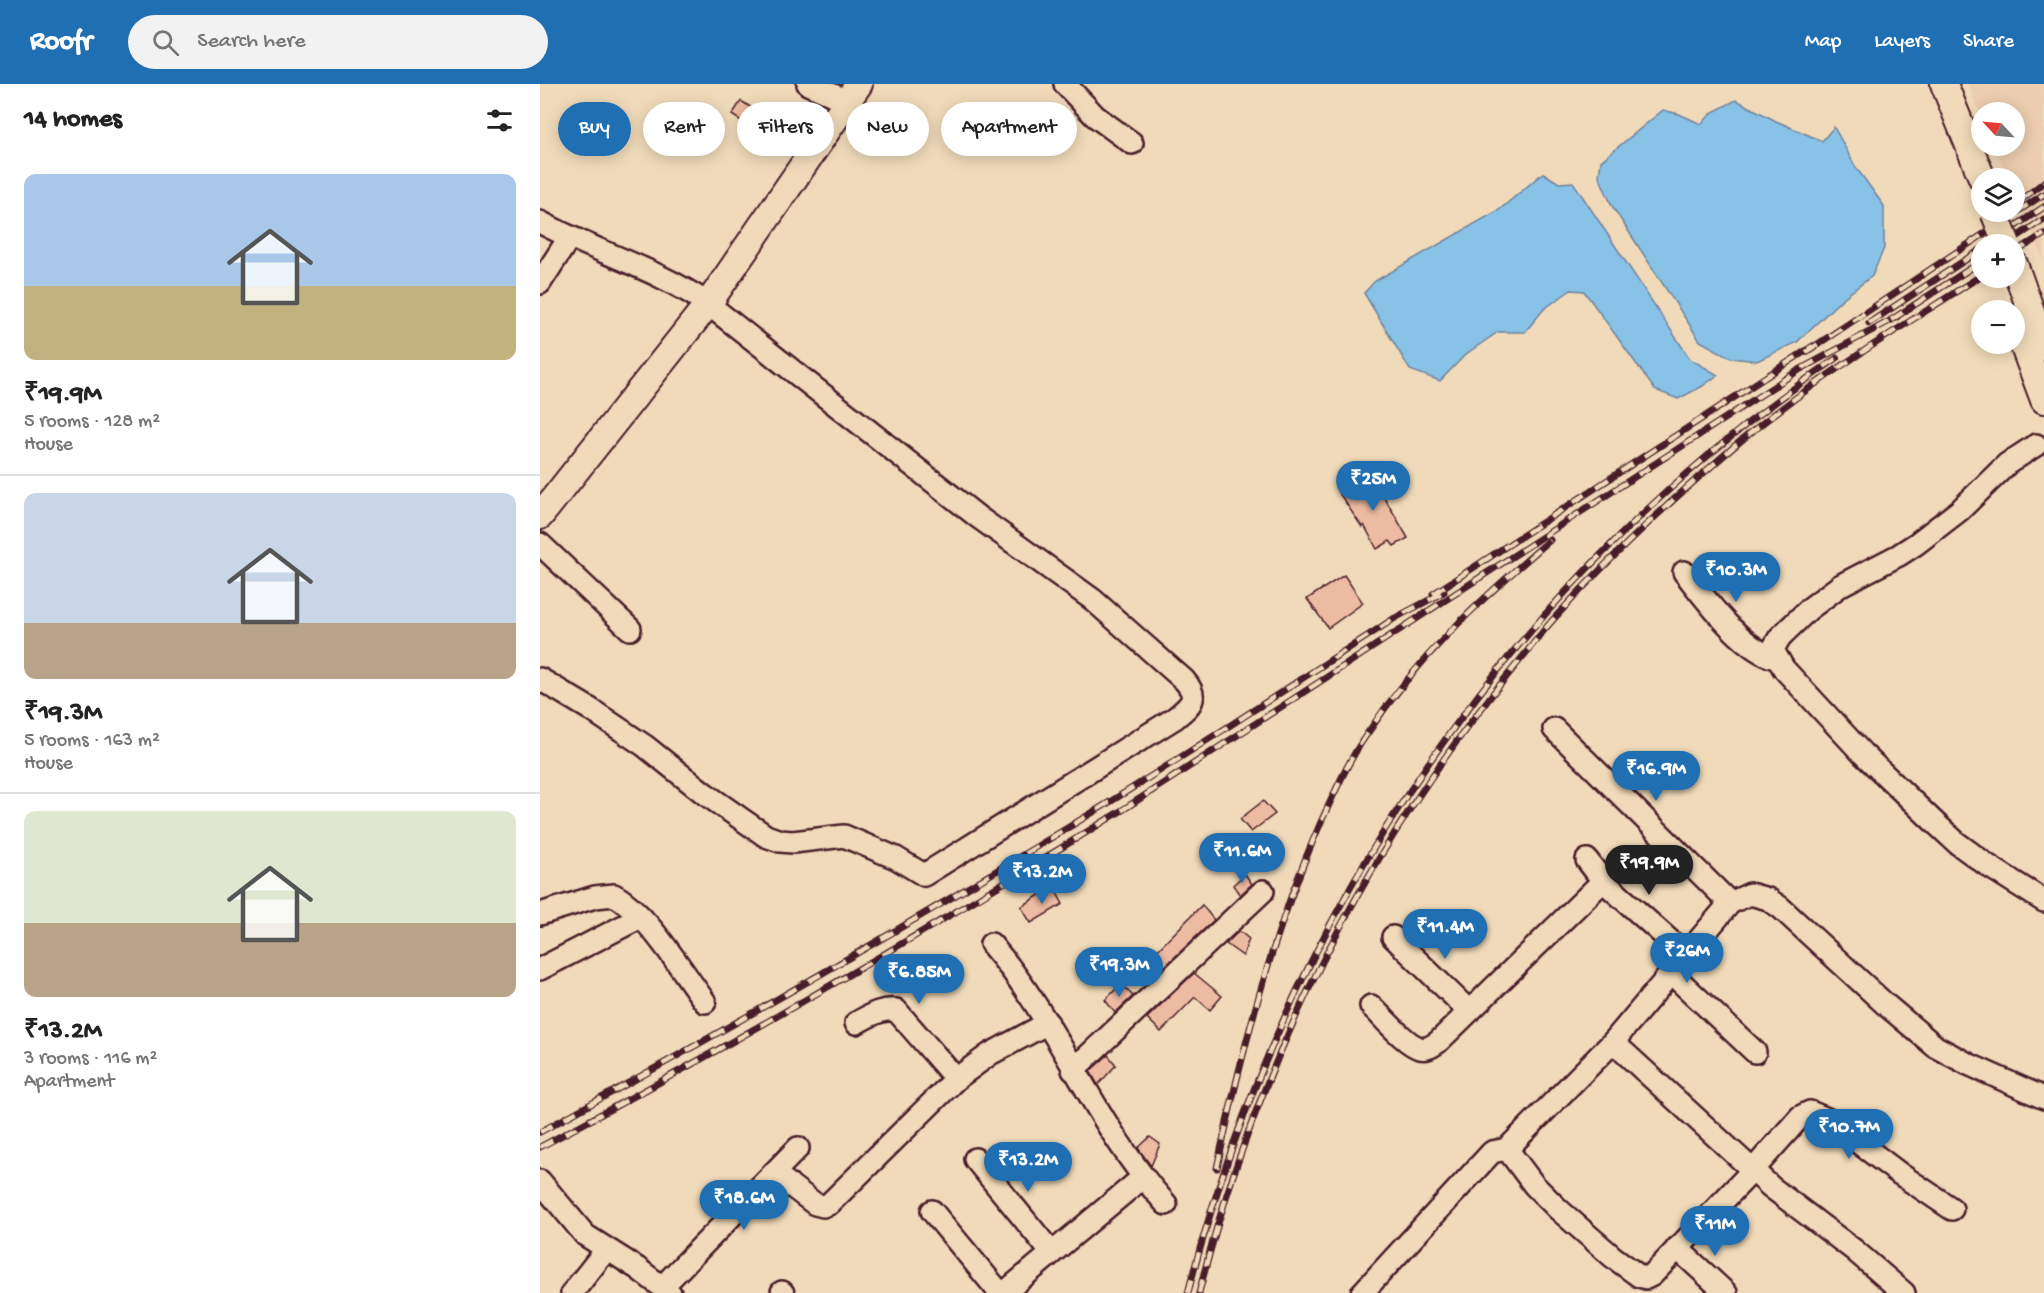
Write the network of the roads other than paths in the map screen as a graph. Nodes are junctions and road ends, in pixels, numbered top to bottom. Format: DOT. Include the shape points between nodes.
graph roads {
  1 [pos="808,84"];
  2 [pos="1065,84"];
  3 [pos="1944,84"];
  4 [pos="853,93"];
  5 [pos="1132,142"];
  6 [pos="1978,168"];
  7 [pos="540,222"];
  8 [pos="569,238"];
  9 [pos="540,283"];
  10 [pos="2024,288"];
  11 [pos="708,304"];
  12 [pos="2044,347"];
  13 [pos="2025,350"];
  14 [pos="2044,400"];
  15 [pos="2036,445"];
  16 [pos="544,502"];
  17 [pos="540,544"];
  18 [pos="1684,572"];
  19 [pos="630,629"];
  20 [pos="1776,658"];
  21 [pos="540,679"];
  22 [pos="1554,729"];
  23 [pos="1587,860"];
  24 [pos="1603,881"];
  25 [pos="1263,891"];
  26 [pos="2044,901"];
  27 [pos="1730,903"];
  28 [pos="540,914"];
  29 [pos="640,917"];
  30 [pos="1393,937"];
  31 [pos="991,944"];
  32 [pos="1686,956"];
  33 [pos="540,969"];
  34 [pos="1671,973"];
  35 [pos="705,1002"];
  36 [pos="1371,1006"];
  37 [pos="1469,1011"];
  38 [pos="856,1023"];
  39 [pos="1048,1023"];
  40 [pos="1613,1042"];
  41 [pos="1755,1052"];
  42 [pos="1073,1070"];
  43 [pos="956,1079"];
  44 [pos="2044,1098"];
  45 [pos="798,1148"];
  46 [pos="1507,1149"];
  47 [pos="975,1159"];
  48 [pos="1753,1170"];
  49 [pos="774,1173"];
  50 [pos="1142,1178"];
  51 [pos="540,1181"];
  52 [pos="1166,1204"];
  53 [pos="1952,1209"];
  54 [pos="932,1211"];
  55 [pos="1677,1248"];
  56 [pos="606,1250"];
  57 [pos="1051,1252"];
  58 [pos="666,1290"];
  59 [pos="572,1293"];
  60 [pos="1002,1293"];
  61 [pos="1362,1293"];
  62 [pos="1726,1293"];
  63 [pos="1904,1293"];
  1 -- 4 [label="street"];
  2 -- 5 [label="street" via="1095,116"];
  3 -- 6 [label="main road"];
  4 -- 11 [label="main road"];
  7 -- 8 [label="street"];
  8 -- 9 [label="street"];
  8 -- 11 [label="street" via="648,270"];
  10 -- 12 [label="main road"];
  11 -- 16 [label="main road"];
  11 -- 21 [label="street" via="978,517 1092,599 1184,680 1193,693 1192,700 1174,718 924,875 896,858 844,837 793,842 766,837 645,746"];
  13 -- 14 [label="main road"];
  15 -- 20 [label="street" via="2007,464 1960,510 1916,544 1841,585 1809,609 1780,637 1774,647"];
  17 -- 19 [label="street"];
  18 -- 20 [label="street" via="1749,645"];
  20 -- 26 [label="street" via="1862,753 1957,843"];
  22 -- 27 [label="street"];
  23 -- 24 [label="street"];
  24 -- 32 [label="street"];
  24 -- 37 [label="street"];
  25 -- 42 [label="street"];
  27 -- 32 [label="street"];
  27 -- 44 [label="street" via="1750,894 1768,899 1936,1047"];
  28 -- 29 [label="street" via="614,895"];
  29 -- 33 [label="street"];
  29 -- 35 [label="street"];
  30 -- 37 [label="street"];
  31 -- 39 [label="street"];
  32 -- 34 [label="street"];
  34 -- 40 [label="street"];
  34 -- 41 [label="street"];
  36 -- 37 [label="street" via="1419,1048 1429,1048 1438,1042"];
  38 -- 43 [label="street" via="875,1013 896,1010"];
  39 -- 42 [label="street"];
  39 -- 43 [label="street" via="990,1054"];
  40 -- 46 [label="street"];
  40 -- 48 [label="street"];
  42 -- 50 [label="street"];
  43 -- 49 [label="street" via="830,1204 815,1204"];
  45 -- 49 [label="street"];
  46 -- 55 [label="street" via="1545,1196 1612,1257 1639,1276 1652,1275"];
  46 -- 61 [label="street" via="1492,1152"];
  47 -- 57 [label="street"];
  48 -- 53 [label="street" via="1800,1117 1818,1113"];
  48 -- 55 [label="street"];
  48 -- 63 [label="street"];
  49 -- 58 [label="street"];
  50 -- 52 [label="street"];
  50 -- 57 [label="street"];
  51 -- 56 [label="street" via="585,1235"];
  54 -- 60 [label="street"];
  55 -- 62 [label="street"];
  56 -- 58 [label="street"];
  56 -- 59 [label="street"];
  57 -- 60 [label="street"];
}
